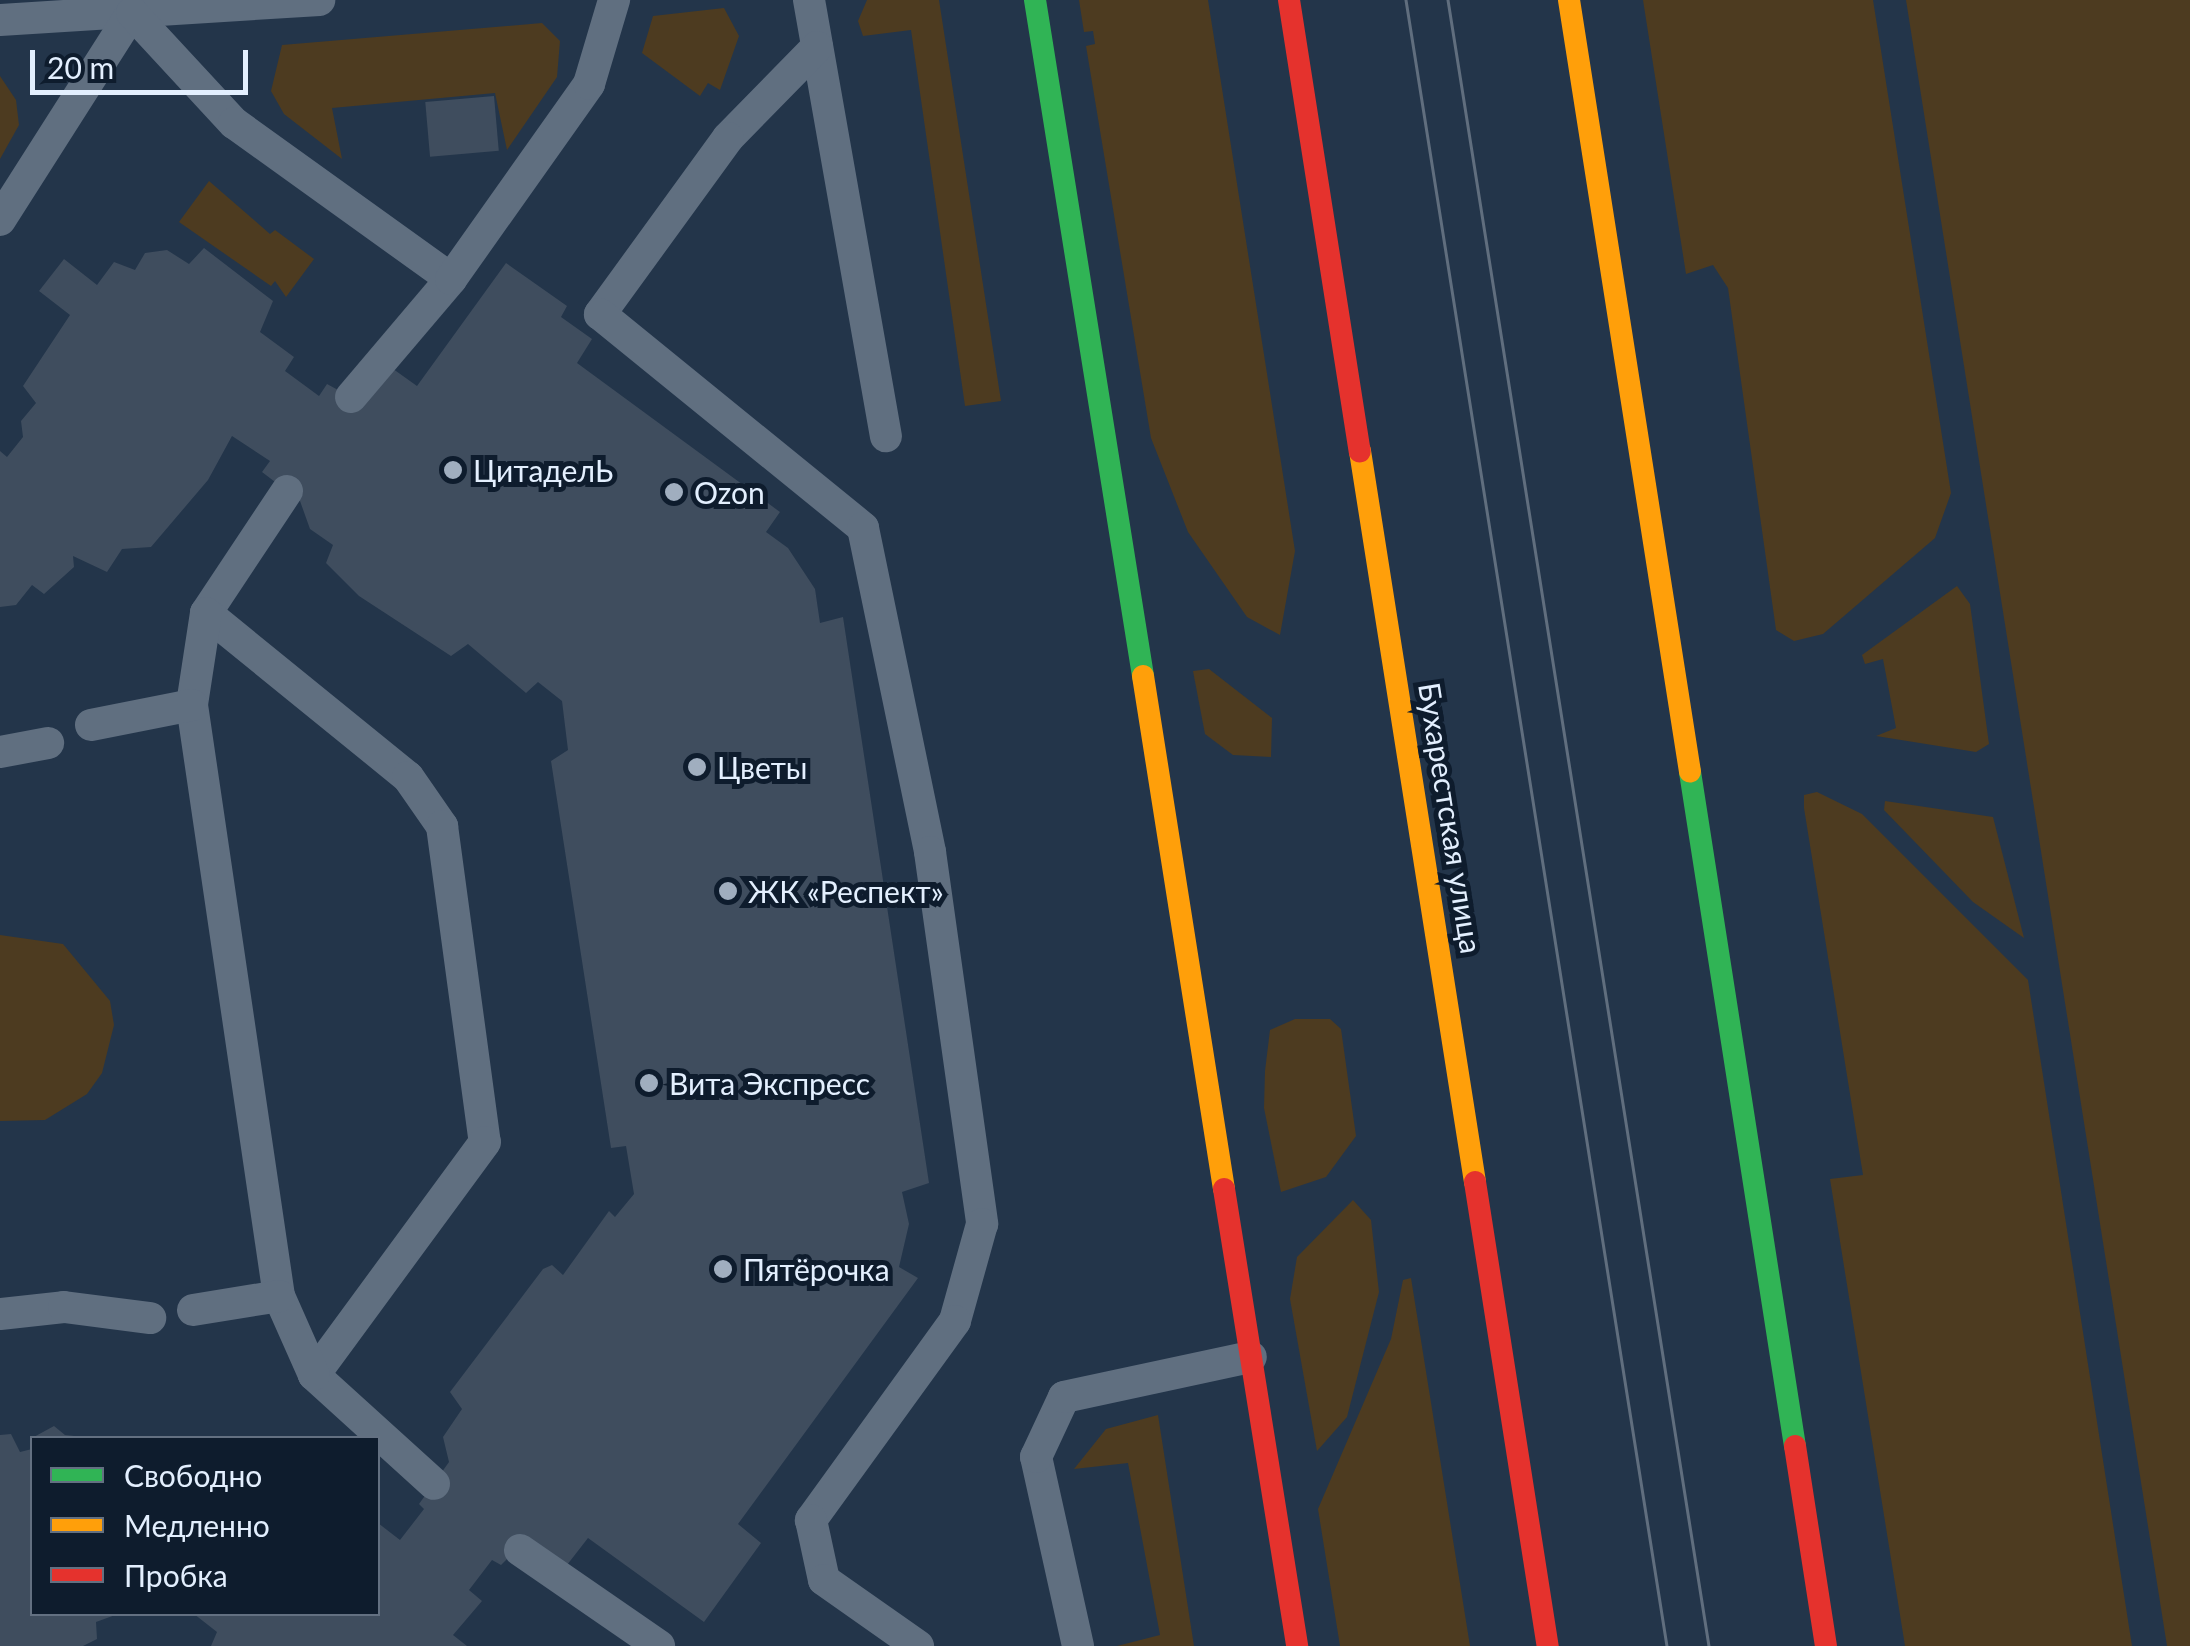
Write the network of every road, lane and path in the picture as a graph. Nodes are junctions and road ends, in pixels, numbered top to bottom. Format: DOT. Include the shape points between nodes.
graph roads {
  1 [pos="318,0"];
  2 [pos="614,0"];
  3 [pos="809,0"];
  4 [pos="1036,0"];
  5 [pos="1289,0"];
  6 [pos="1569,0"];
  7 [pos="132,13"];
  8 [pos="0,20"];
  9 [pos="817,48"];
  10 [pos="0,220"];
  11 [pos="451,280"];
  12 [pos="351,397"];
  13 [pos="886,436"];
  14 [pos="287,491"];
  15 [pos="206,614"];
  16 [pos="192,706"];
  17 [pos="91,725"];
  18 [pos="48,743"];
  19 [pos="0,752"];
  20 [pos="279,1296"];
  21 [pos="193,1310"];
  22 [pos="0,1314"];
  23 [pos="150,1318"];
  24 [pos="1251,1358"];
  25 [pos="314,1375"];
  26 [pos="434,1484"];
  27 [pos="520,1550"];
  28 [pos="619,1635"];
  29 [pos="659,1646"];
  30 [pos="918,1646"];
  31 [pos="1078,1646"];
  32 [pos="1297,1646"];
  33 [pos="1548,1646"];
  34 [pos="1826,1646"];
  1 -- 7 [label="lane"];
  2 -- 11 [label="lane" via="588,84"];
  3 -- 9 [label="lane"];
  4 -- 24 [label="main road"];
  5 -- 33 [label="main road, Бухарестская улица"];
  6 -- 34 [label="main road"];
  7 -- 8 [label="lane"];
  7 -- 10 [label="lane"];
  7 -- 11 [label="lane" via="234,122"];
  9 -- 13 [label="lane"];
  9 -- 30 [label="lane" via="728,138 600,314 863,528 930,852 982,1224 955,1321 811,1520 824,1580"];
  11 -- 12 [label="lane"];
  14 -- 15 [label="lane"];
  15 -- 16 [label="lane"];
  15 -- 25 [label="lane" via="408,777 442,826 485,1142"];
  16 -- 17 [label="lane"];
  16 -- 20 [label="lane"];
  18 -- 19 [label="lane"];
  20 -- 21 [label="lane"];
  20 -- 25 [label="lane"];
  22 -- 23 [label="lane" via="64,1308"];
  24 -- 31 [label="lane" via="1064,1397 1036,1457"];
  24 -- 32 [label="main road"];
  25 -- 26 [label="lane"];
  27 -- 28 [label="lane"];
  28 -- 29 [label="lane"];
}
